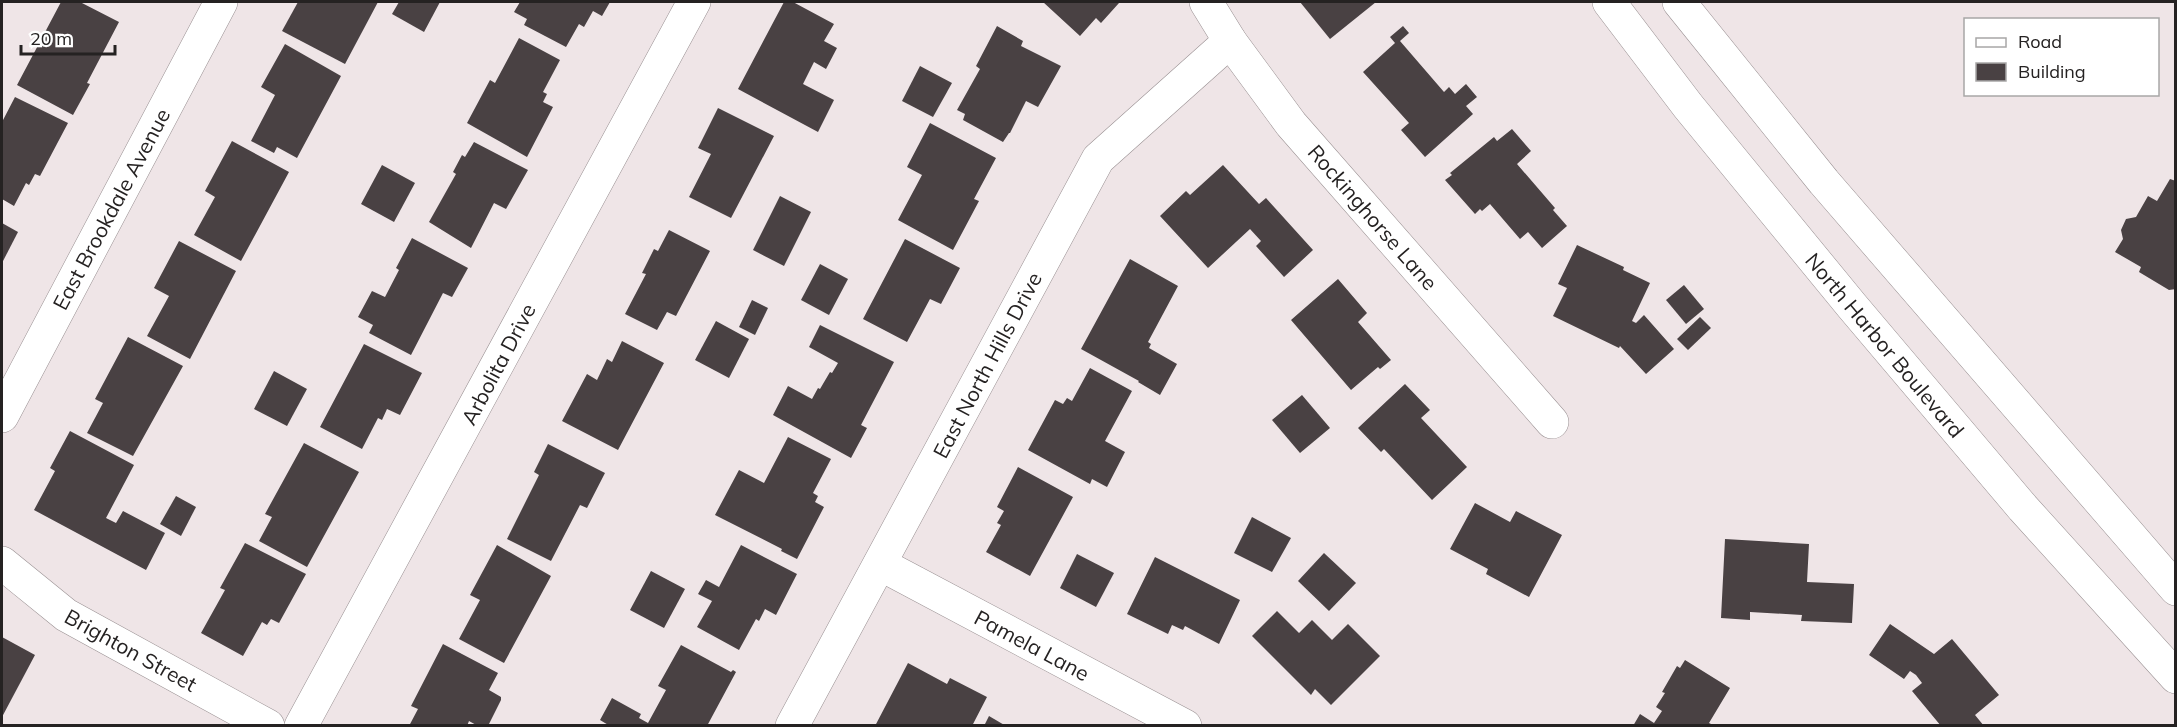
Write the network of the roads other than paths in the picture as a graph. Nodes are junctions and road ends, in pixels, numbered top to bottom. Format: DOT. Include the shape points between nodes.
graph roads {
  1 [pos="221,2"];
  2 [pos="694,2"];
  3 [pos="1206,2"];
  4 [pos="1609,2"];
  5 [pos="1679,2"];
  6 [pos="1230,41"];
  7 [pos="2,416"];
  8 [pos="1552,422"];
  9 [pos="2,563"];
  10 [pos="880,564"];
  11 [pos="2175,589"];
  12 [pos="2175,677"];
  13 [pos="268,726"];
  14 [pos="301,726"];
  15 [pos="792,726"];
  16 [pos="1185,726"];
  1 -- 7 [label="street, East Brookdale Avenue"];
  2 -- 14 [label="street, Arbolita Drive"];
  3 -- 6 [label="street, Rockinghorse Lane"];
  4 -- 12 [label="street, North Harbor Boulevard" via="1688,106 1859,315 2023,508"];
  5 -- 11 [label="street" via="1824,182"];
  6 -- 8 [label="street, Rockinghorse Lane" via="1291,124"];
  6 -- 10 [label="street, East North Hills Drive" via="1098,159"];
  9 -- 13 [label="street, Brighton Street" via="66,615"];
  10 -- 15 [label="street, East North Hills Drive"];
  10 -- 16 [label="street, Pamela Lane"];
}
